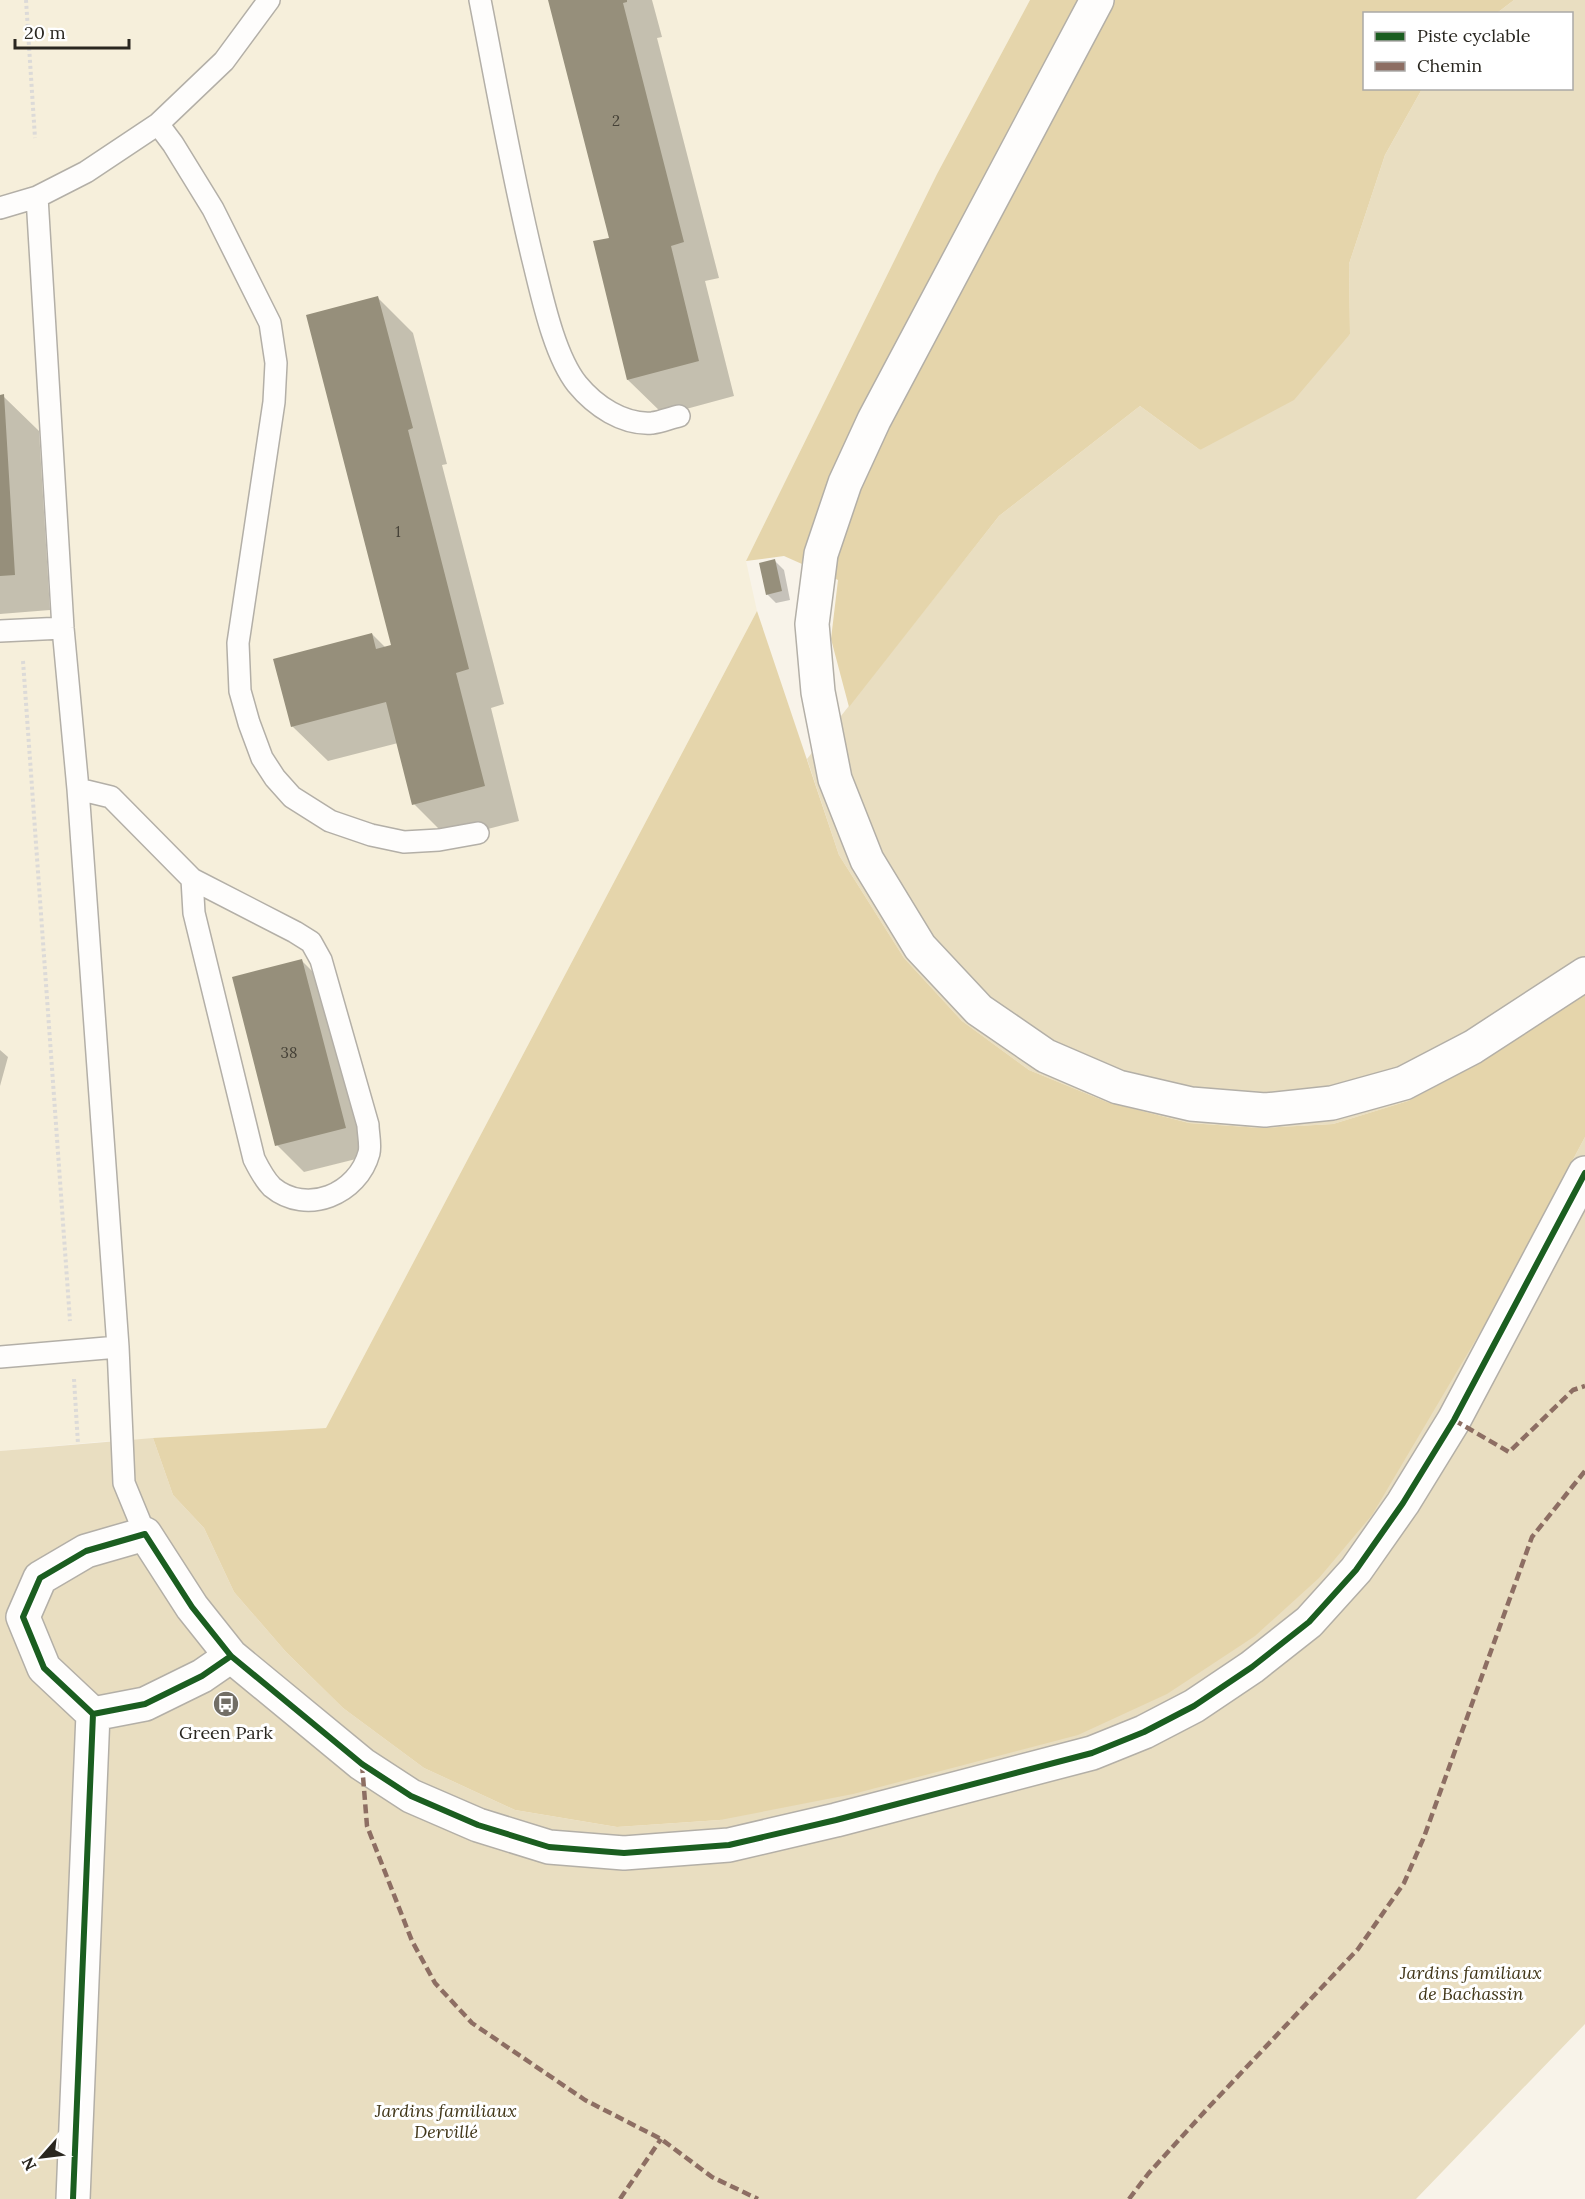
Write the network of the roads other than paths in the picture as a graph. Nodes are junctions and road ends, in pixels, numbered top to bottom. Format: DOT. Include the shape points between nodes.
graph roads {
  1 [pos="269,0"];
  2 [pos="480,0"];
  3 [pos="1097,0"];
  4 [pos="158,124"];
  5 [pos="37,197"];
  6 [pos="0,208"];
  7 [pos="679,416"];
  8 [pos="63,628"];
  9 [pos="10,631"];
  10 [pos="78,789"];
  11 [pos="478,833"];
  12 [pos="192,879"];
  13 [pos="1585,974"];
  14 [pos="1585,1173"];
  15 [pos="118,1347"];
  16 [pos="0,1357"];
  17 [pos="145,1534"];
  18 [pos="231,1656"];
  19 [pos="93,1714"];
  20 [pos="73,2199"];
  1 -- 4 [label="lane" via="224,61"];
  2 -- 7 [label="lane" via="540,290 566,365 577,384 609,412 631,421 653,423"];
  3 -- 13 [label="street" via="874,420 845,483 821,555 812,624 818,692 835,779 867,861 920,947 979,1010 1046,1056 1118,1087 1191,1104 1265,1110 1332,1103 1404,1083 1473,1047"];
  4 -- 5 [label="lane" via="86,172"];
  4 -- 11 [label="lane" via="213,209 270,323 276,363 274,402 238,644 240,691 262,758 292,797 330,821 404,842"];
  5 -- 6 [label="lane"];
  5 -- 8 [label="lane"];
  8 -- 9 [label="lane"];
  8 -- 10 [label="lane"];
  10 -- 12 [label="lane" via="111,797"];
  10 -- 15 [label="lane"];
  12 -- 12 [label="lane" via="194,913 254,1159 262,1174 282,1193 311,1202 328,1198 358,1177 370,1150 368,1125 321,960 311,942"];
  14 -- 18 [label="street" via="1455,1420 1356,1570 1309,1622 1252,1667 1194,1706 1092,1753 729,1845 624,1853 549,1847 478,1825 411,1796 362,1764"];
  15 -- 16 [label="lane"];
  15 -- 17 [label="lane" via="124,1483"];
  17 -- 18 [label="street" via="192,1607"];
  17 -- 19 [label="street" via="86,1551 40,1578 23,1617 44,1668"];
  18 -- 19 [label="street" via="202,1676 145,1704"];
  19 -- 20 [label="street"];
}
